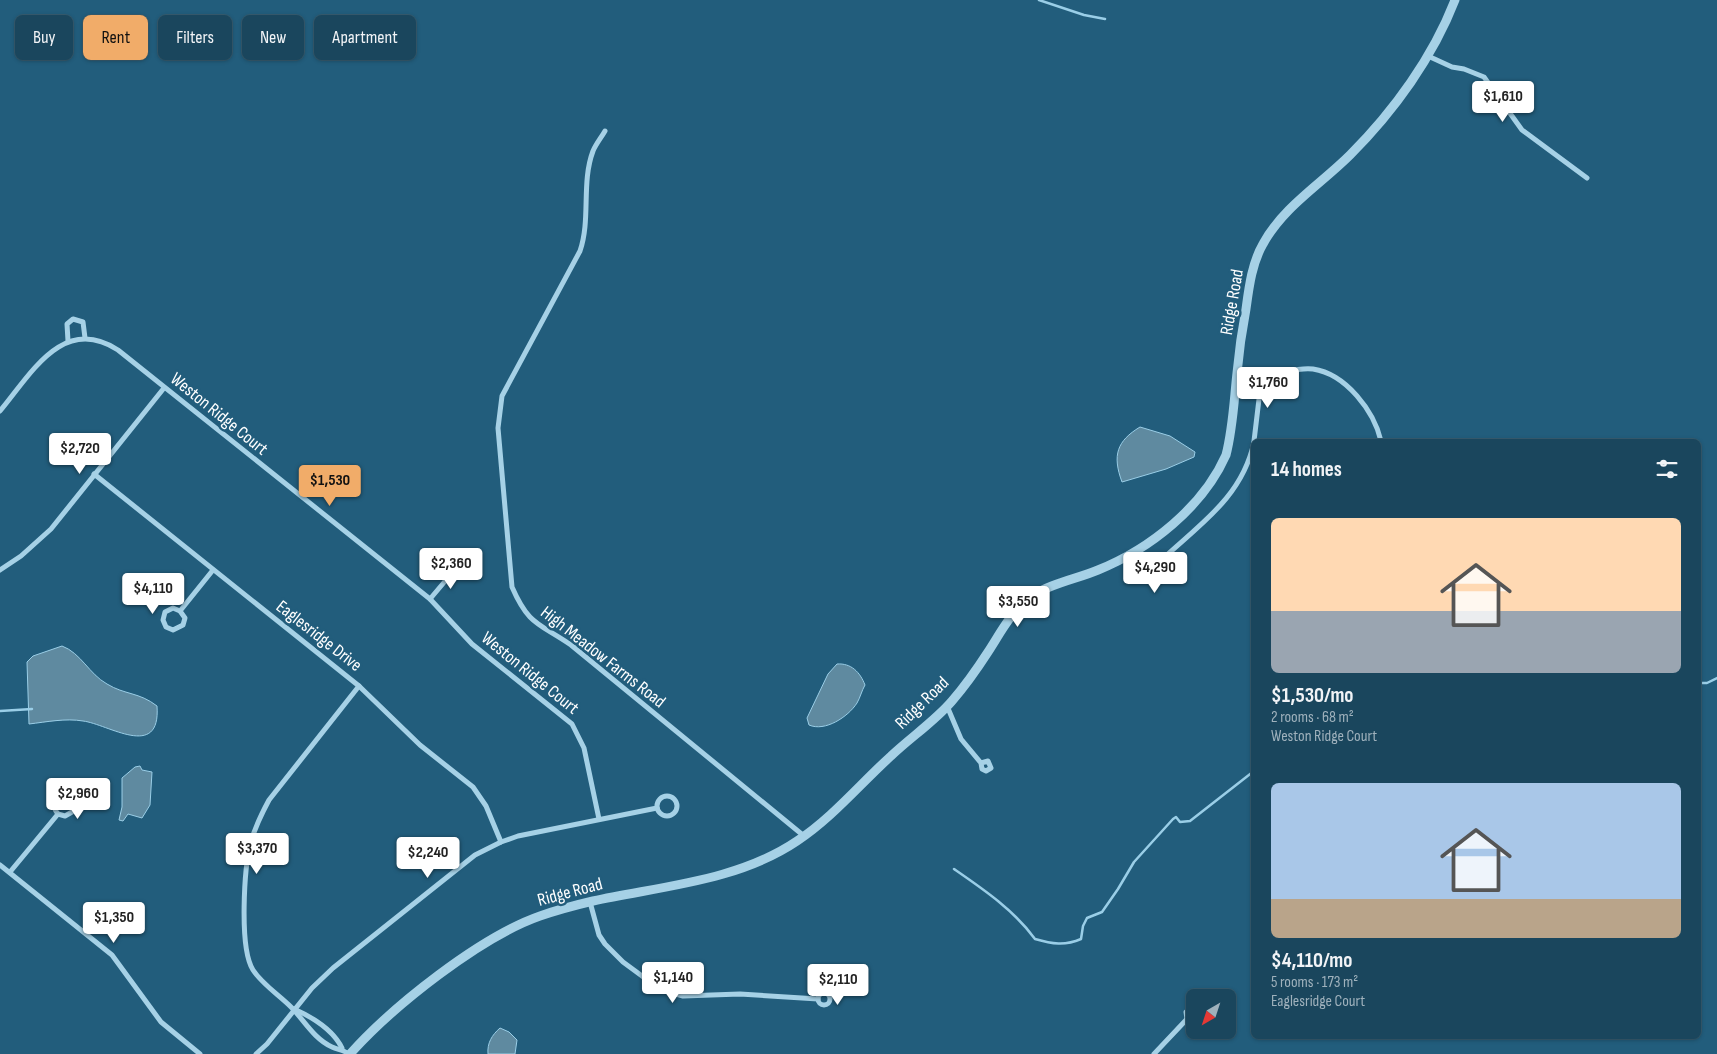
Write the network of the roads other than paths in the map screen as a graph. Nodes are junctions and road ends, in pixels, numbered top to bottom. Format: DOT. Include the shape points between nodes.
graph roads {
  1 [pos="1455,0"];
  2 [pos="1428,56"];
  3 [pos="605,131"];
  4 [pos="1587,178"];
  5 [pos="85,338"];
  6 [pos="68,341"];
  7 [pos="1237,371"];
  8 [pos="1262,374"];
  9 [pos="164,388"];
  10 [pos="0,411"];
  11 [pos="1254,439"];
  12 [pos="1380,439"];
  13 [pos="1251,452"];
  14 [pos="94,474"];
  15 [pos="1157,566"];
  16 [pos="457,567"];
  17 [pos="0,570"];
  18 [pos="213,570"];
  19 [pos="430,599"];
  20 [pos="180,610"];
  21 [pos="359,686"];
  22 [pos="947,706"];
  23 [pos="981,763"];
  24 [pos="657,808"];
  25 [pos="58,814"];
  26 [pos="600,819"];
  27 [pos="804,836"];
  28 [pos="501,842"];
  29 [pos="0,865"];
  30 [pos="10,872"];
  31 [pos="590,902"];
  32 [pos="818,999"];
  33 [pos="293,1009"];
  34 [pos="1186,1020"];
  35 [pos="342,1048"];
  36 [pos="200,1054"];
  37 [pos="256,1054"];
  38 [pos="350,1054"];
  39 [pos="1154,1054"];
  1 -- 2 [label="street, Ridge Road" via="1444,29"];
  2 -- 4 [label="street" via="1484,77 1522,130"];
  2 -- 7 [label="street, Ridge Road" via="1350,156 1302,197 1267,236 1255,262"];
  3 -- 27 [label="street, High Meadow Farms Road" via="593,150 589,167 586,236 502,396 498,428 512,587 523,609 537,626 571,645"];
  5 -- 6 [label="street, Weston Ridge Court"];
  5 -- 6 [label="street" via="83,322 73,319 67,324"];
  5 -- 9 [label="street, Weston Ridge Court" via="109,344"];
  6 -- 10 [label="street, Weston Ridge Court" via="42,360"];
  7 -- 8 [label="street"];
  7 -- 22 [label="street, Ridge Road" via="1226,455 1220,470 1199,497 1175,521 1121,560 1044,589 1025,602"];
  8 -- 11 [label="street"];
  8 -- 12 [label="street" via="1313,369 1332,375 1364,405"];
  9 -- 14 [label="street"];
  9 -- 19 [label="street, Weston Ridge Court"];
  13 -- 15 [label="street" via="1230,496"];
  14 -- 17 [label="street" via="51,529"];
  14 -- 18 [label="street, Eaglesridge Drive"];
  16 -- 19 [label="street"];
  18 -- 20 [label="street"];
  18 -- 21 [label="street, Eaglesridge Drive"];
  19 -- 26 [label="street, Weston Ridge Court" via="472,644 572,724 584,748"];
  20 -- 20 [label="street" via="173,608 165,612 163,620 166,627 173,630 183,625"];
  21 -- 28 [label="street, Eaglesridge Drive" via="420,745 473,787 486,806"];
  21 -- 33 [label="street" via="269,800 249,848 244,934 248,960 261,979"];
  22 -- 23 [label="street" via="961,739"];
  22 -- 27 [label="street, Ridge Road"];
  24 -- 24 [label="street" via="660,814 667,816 675,813 677,806 671,797 664,796"];
  24 -- 26 [label="street"];
  25 -- 25 [label="street" via="65,816 72,812 74,802 69,796 60,795 54,801"];
  25 -- 30 [label="street"];
  26 -- 28 [label="street"];
  27 -- 31 [label="street, Ridge Road" via="758,862 728,872"];
  28 -- 33 [label="street" via="469,859 414,902 333,968"];
  29 -- 30 [label="street"];
  30 -- 36 [label="street" via="112,955 161,1022"];
  31 -- 32 [label="street" via="599,935 605,944 635,972 661,990 683,996 740,994"];
  31 -- 38 [label="street, Ridge Road" via="539,916 492,940 416,994"];
  33 -- 35 [label="street" via="310,1016 338,1040"];
  33 -- 35 [label="street" via="305,1025 332,1048"];
  33 -- 37 [label="street"];
  34 -- 39 [label="street"];
  35 -- 38 [label="street"];
}
